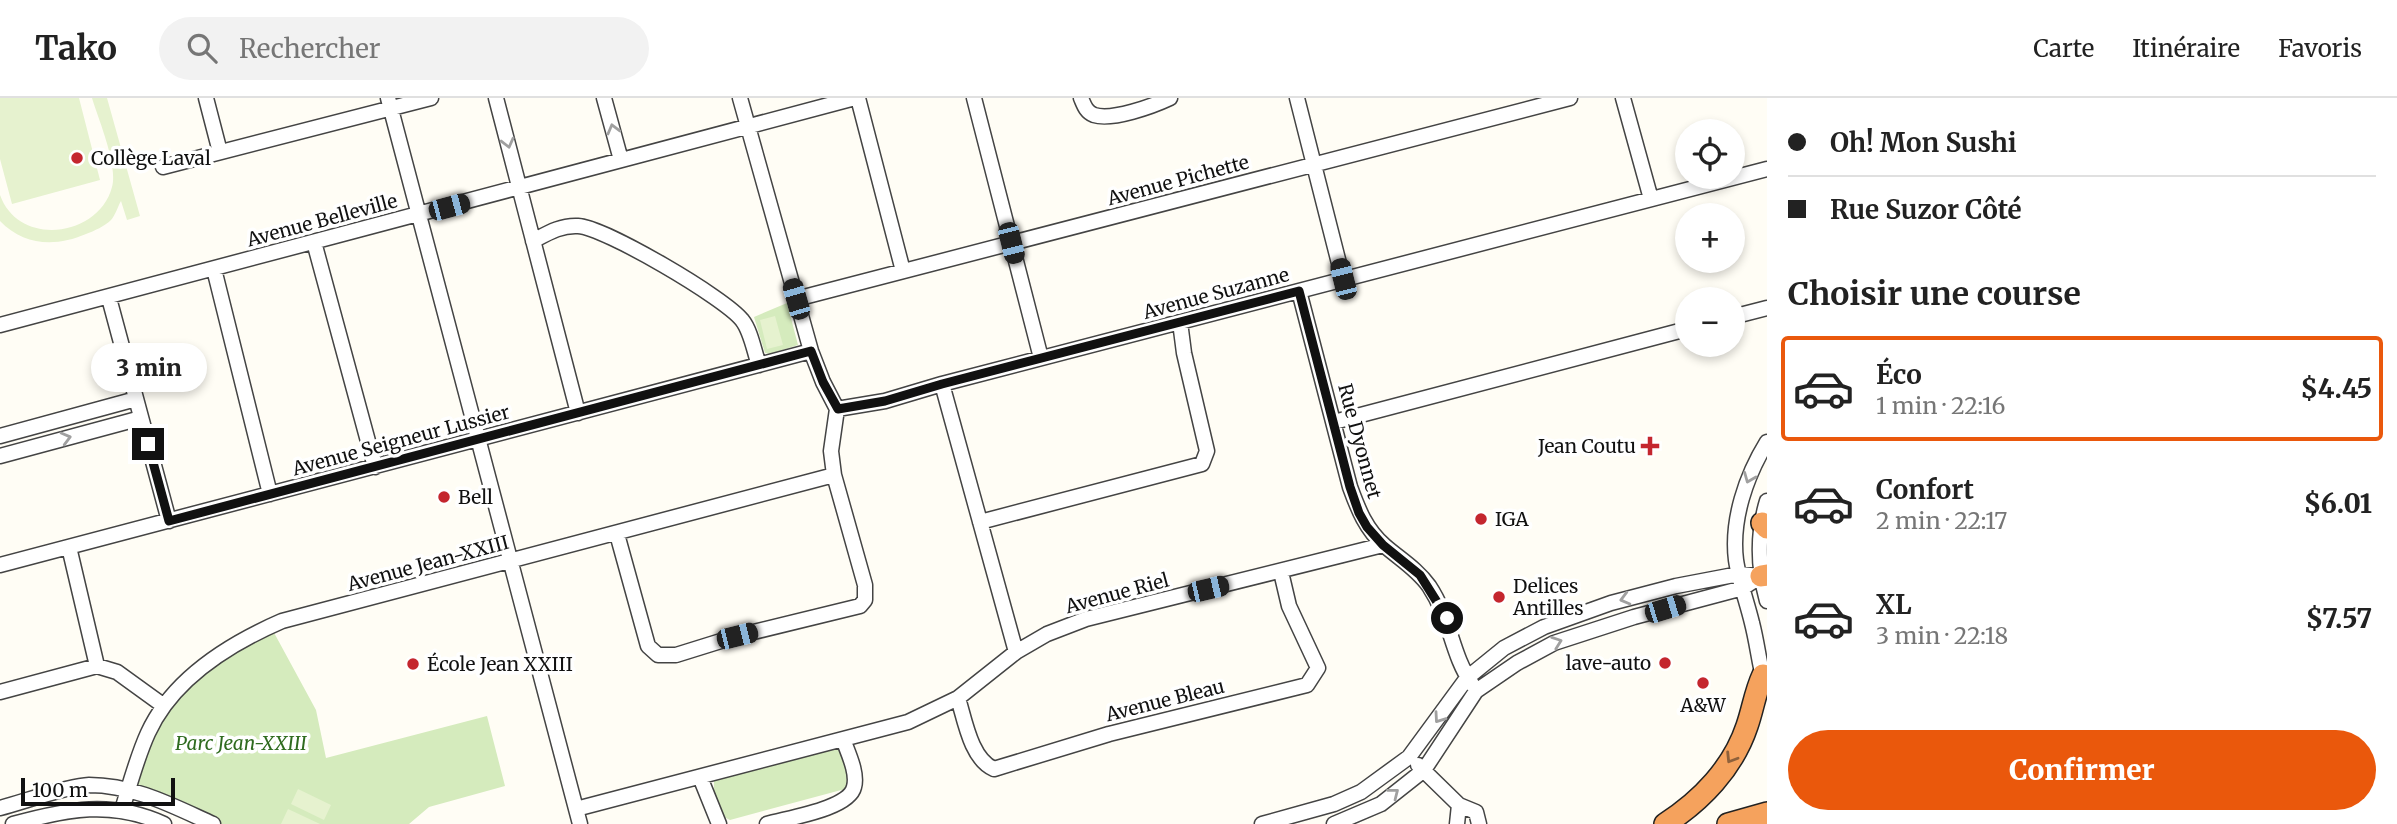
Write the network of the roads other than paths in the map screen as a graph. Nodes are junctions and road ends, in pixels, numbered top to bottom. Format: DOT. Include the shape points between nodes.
graph roads {
  1 [pos="206,98"];
  2 [pos="431,98"];
  3 [pos="496,98"];
  4 [pos="604,98"];
  5 [pos="740,98"];
  6 [pos="857,98"];
  7 [pos="974,98"];
  8 [pos="1081,98"];
  9 [pos="1170,98"];
  10 [pos="1297,98"];
  11 [pos="1570,98"];
  12 [pos="1623,98"];
  13 [pos="389,103"];
  14 [pos="747,127"];
  15 [pos="220,152"];
  16 [pos="621,160"];
  17 [pos="1314,164"];
  18 [pos="163,167"];
  19 [pos="1767,169"];
  20 [pos="519,187"];
  21 [pos="1651,199"];
  22 [pos="419,215"];
  23 [pos="533,241"];
  24 [pos="314,242"];
  25 [pos="1011,243"];
  26 [pos="214,269"];
  27 [pos="903,271"];
  28 [pos="1343,279"];
  29 [pos="1299,291"];
  30 [pos="109,298"];
  31 [pos="796,299"];
  32 [pos="1767,308"];
  33 [pos="1745,314"];
  34 [pos="1180,322"];
  35 [pos="0,325"];
  36 [pos="1675,332"];
  37 [pos="811,351"];
  38 [pos="1041,358"];
  39 [pos="759,365"];
  40 [pos="942,384"];
  41 [pos="136,399"];
  42 [pos="838,409"];
  43 [pos="578,413"];
  44 [pos="141,418"];
  45 [pos="1334,422"];
  46 [pos="0,436"];
  47 [pos="478,439"];
  48 [pos="1767,442"];
  49 [pos="0,456"];
  50 [pos="375,467"];
  51 [pos="834,475"];
  52 [pos="270,494"];
  53 [pos="1767,501"];
  54 [pos="169,521"];
  55 [pos="980,522"];
  56 [pos="1764,526"];
  57 [pos="617,534"];
  58 [pos="1383,545"];
  59 [pos="69,547"];
  60 [pos="510,561"];
  61 [pos="0,565"];
  62 [pos="1281,572"];
  63 [pos="1764,575"];
  64 [pos="1741,581"];
  65 [pos="1767,601"];
  66 [pos="1016,652"];
  67 [pos="97,666"];
  68 [pos="1467,678"];
  69 [pos="1765,683"];
  70 [pos="1476,691"];
  71 [pos="0,692"];
  72 [pos="958,698"];
  73 [pos="164,706"];
  74 [pos="843,739"];
  75 [pos="1409,757"];
  76 [pos="1424,770"];
  77 [pos="700,777"];
  78 [pos="128,789"];
  79 [pos="1459,805"];
  80 [pos="0,808"];
  81 [pos="576,809"];
  82 [pos="122,810"];
  83 [pos="1767,813"];
  84 [pos="13,824"];
  85 [pos="164,824"];
  86 [pos="213,824"];
  87 [pos="580,824"];
  88 [pos="719,824"];
  89 [pos="767,824"];
  90 [pos="1262,824"];
  91 [pos="1334,824"];
  92 [pos="1457,824"];
  93 [pos="1479,824"];
  94 [pos="1665,824"];
  95 [pos="1728,824"];
  1 -- 15 [label="street"];
  2 -- 13 [label="street"];
  3 -- 20 [label="street, one-way"];
  16 -- 4 [label="street, one-way"];
  5 -- 14 [label="street"];
  6 -- 14 [label="street, Avenue Belleville"];
  6 -- 27 [label="street"];
  7 -- 25 [label="street"];
  8 -- 9 [label="street" via="1092,115 1109,117"];
  10 -- 17 [label="street"];
  11 -- 17 [label="street, Avenue Pichette"];
  12 -- 21 [label="street"];
  13 -- 15 [label="street"];
  13 -- 22 [label="street"];
  14 -- 16 [label="street, Avenue Belleville"];
  14 -- 31 [label="street"];
  15 -- 18 [label="street"];
  16 -- 20 [label="street, Avenue Belleville"];
  17 -- 25 [label="street, Avenue Pichette"];
  17 -- 28 [label="street"];
  19 -- 21 [label="street, Avenue Suzanne"];
  20 -- 22 [label="street, Avenue Belleville"];
  20 -- 23 [label="street"];
  21 -- 28 [label="street, Avenue Suzanne"];
  22 -- 24 [label="street, Avenue Belleville"];
  22 -- 47 [label="street"];
  23 -- 39 [label="street" via="561,227 582,226 613,238 734,312 743,321"];
  23 -- 43 [label="street"];
  24 -- 26 [label="street, Avenue Belleville"];
  24 -- 50 [label="street"];
  25 -- 27 [label="street, Avenue Pichette"];
  25 -- 38 [label="street"];
  26 -- 30 [label="street, Avenue Belleville"];
  26 -- 52 [label="street"];
  27 -- 31 [label="street, Avenue Pichette"];
  28 -- 29 [label="street, Avenue Suzanne"];
  29 -- 34 [label="street, Avenue Suzanne"];
  29 -- 45 [label="street, Rue Dyonnet"];
  30 -- 35 [label="street, Avenue Belleville"];
  30 -- 41 [label="street"];
  31 -- 37 [label="street"];
  32 -- 33 [label="street"];
  34 -- 38 [label="street, Avenue Suzanne"];
  34 -- 55 [label="street" via="1207,451 1202,464"];
  36 -- 45 [label="street"];
  37 -- 39 [label="street, Avenue Seigneur Lussier"];
  37 -- 42 [label="street"];
  38 -- 40 [label="street, Avenue Suzanne"];
  39 -- 43 [label="street, Avenue Seigneur Lussier"];
  40 -- 42 [label="street, Avenue Suzanne"];
  40 -- 55 [label="street"];
  41 -- 44 [label="street"];
  41 -- 46 [label="street"];
  42 -- 51 [label="street" via="831,451"];
  43 -- 47 [label="street, Avenue Seigneur Lussier"];
  49 -- 44 [label="street, one-way"];
  44 -- 54 [label="street"];
  45 -- 58 [label="street, Rue Dyonnet" via="1359,513"];
  47 -- 50 [label="street, Avenue Seigneur Lussier"];
  47 -- 60 [label="street"];
  48 -- 64 [label="street, one-way" via="1741,501 1736,540"];
  50 -- 52 [label="street, Avenue Seigneur Lussier"];
  51 -- 57 [label="street, Avenue Jean-XXIII"];
  51 -- 57 [label="street" via="865,585 860,606 676,655 658,655 648,646"];
  52 -- 54 [label="street, Avenue Seigneur Lussier"];
  53 -- 56 [label="street"];
  54 -- 59 [label="street, Avenue Seigneur Lussier"];
  55 -- 66 [label="street"];
  56 -- 63 [label="street" via="1760,558"];
  57 -- 60 [label="street, Avenue Jean-XXIII"];
  58 -- 62 [label="street, Avenue Riel"];
  58 -- 68 [label="street, Rue Dyonnet" via="1429,586 1447,618"];
  59 -- 61 [label="street, Avenue Seigneur Lussier"];
  59 -- 67 [label="street"];
  60 -- 73 [label="street, Avenue Jean-XXIII" via="282,621 200,667"];
  60 -- 81 [label="street"];
  62 -- 66 [label="street, Avenue Riel" via="1086,619"];
  62 -- 72 [label="street, Avenue Bleau" via="1289,606 1318,668 1307,685 1109,734 994,769 984,764"];
  63 -- 64 [label="street"];
  63 -- 65 [label="street"];
  64 -- 68 [label="street, one-way" via="1676,586 1611,603 1544,627 1504,648"];
  64 -- 69 [label="street"];
  70 -- 64 [label="street, one-way" via="1550,644"];
  66 -- 72 [label="street, Avenue Riel"];
  67 -- 71 [label="street"];
  67 -- 73 [label="street" via="117,672"];
  68 -- 70 [label="street, Rue Dyonnet"];
  68 -- 75 [label="street, one-way"];
  69 -- 94 [label="highway, one-way" via="1754,695 1745,733 1729,763 1701,797"];
  70 -- 76 [label="street"];
  72 -- 74 [label="street, Avenue Riel" via="908,722"];
  73 -- 78 [label="street, Avenue Jean-XXIII"];
  74 -- 77 [label="street, Avenue Riel"];
  74 -- 89 [label="street" via="854,772 851,793 836,805"];
  75 -- 76 [label="street"];
  75 -- 90 [label="street" via="1361,792"];
  76 -- 79 [label="street"];
  91 -- 76 [label="street, one-way" via="1381,804"];
  77 -- 81 [label="street, Avenue Riel"];
  77 -- 88 [label="street"];
  78 -- 80 [label="street" via="88,785"];
  78 -- 82 [label="street, Avenue Jean-XXIII"];
  78 -- 86 [label="street"];
  79 -- 92 [label="street"];
  79 -- 93 [label="street" via="1476,812"];
  81 -- 87 [label="street"];
  82 -- 84 [label="street" via="79,808"];
  82 -- 85 [label="street"];
  83 -- 95 [label="highway"];
}
